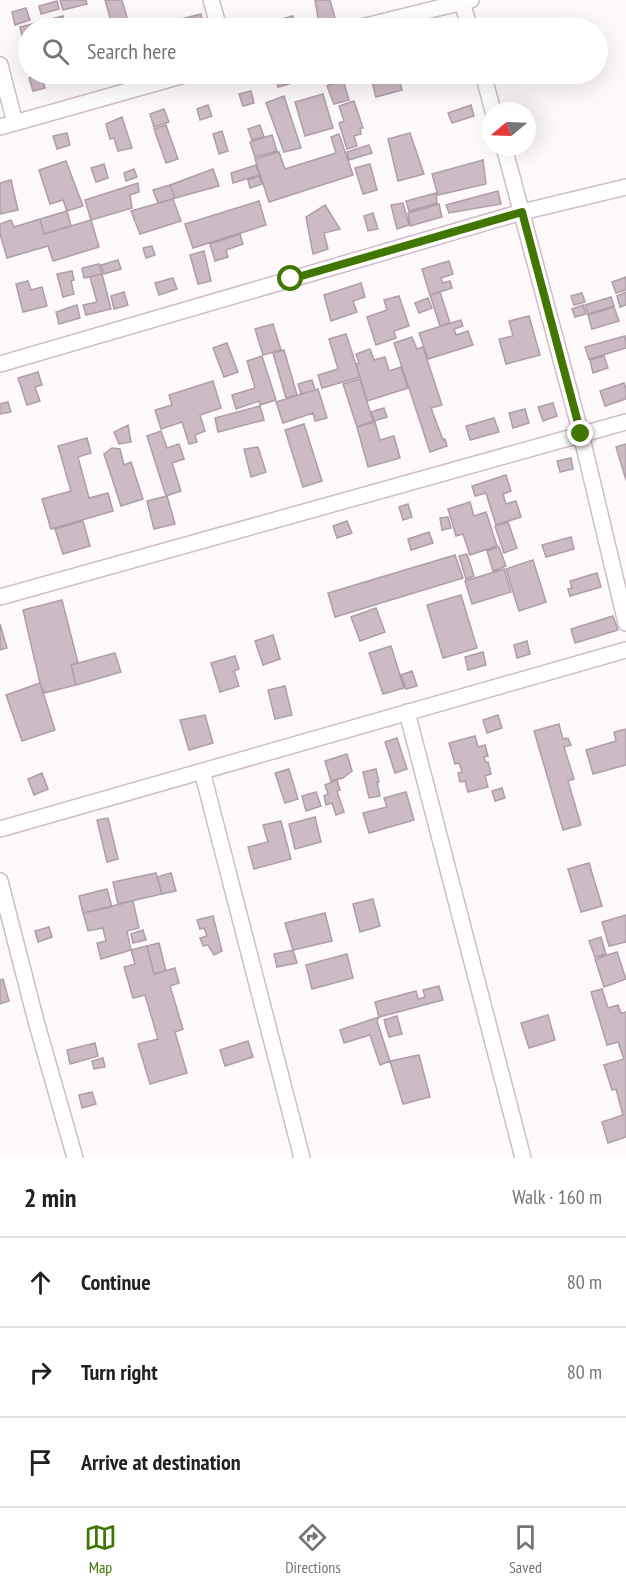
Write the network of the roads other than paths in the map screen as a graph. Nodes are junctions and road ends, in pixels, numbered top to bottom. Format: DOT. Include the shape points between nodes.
graph roads {
  1 [pos="211,0"];
  2 [pos="465,1"];
  3 [pos="216,18"];
  4 [pos="397,18"];
  5 [pos="468,18"];
  6 [pos="0,65"];
  7 [pos="153,84"];
  8 [pos="486,84"];
  9 [pos="491,102"];
  10 [pos="15,123"];
  11 [pos="0,128"];
  12 [pos="506,156"];
  13 [pos="626,187"];
  14 [pos="522,212"];
  15 [pos="0,364"];
  16 [pos="626,422"];
  17 [pos="581,434"];
  18 [pos="0,597"];
  19 [pos="626,623"];
  20 [pos="626,650"];
  21 [pos="407,712"];
  22 [pos="202,771"];
  23 [pos="0,829"];
  24 [pos="0,881"];
  25 [pos="75,1158"];
  26 [pos="302,1158"];
  27 [pos="523,1158"];
  1 -- 3 [label="street"];
  2 -- 4 [label="street"];
  2 -- 5 [label="street"];
  6 -- 10 [label="street"];
  7 -- 10 [label="street"];
  8 -- 9 [label="street"];
  10 -- 11 [label="street"];
  12 -- 14 [label="street"];
  13 -- 14 [label="street"];
  14 -- 15 [label="street"];
  14 -- 17 [label="street"];
  16 -- 17 [label="street"];
  17 -- 18 [label="street"];
  17 -- 19 [label="street"];
  20 -- 21 [label="street"];
  21 -- 22 [label="street"];
  21 -- 27 [label="street"];
  22 -- 23 [label="street"];
  22 -- 26 [label="street"];
  24 -- 25 [label="street"];
}
